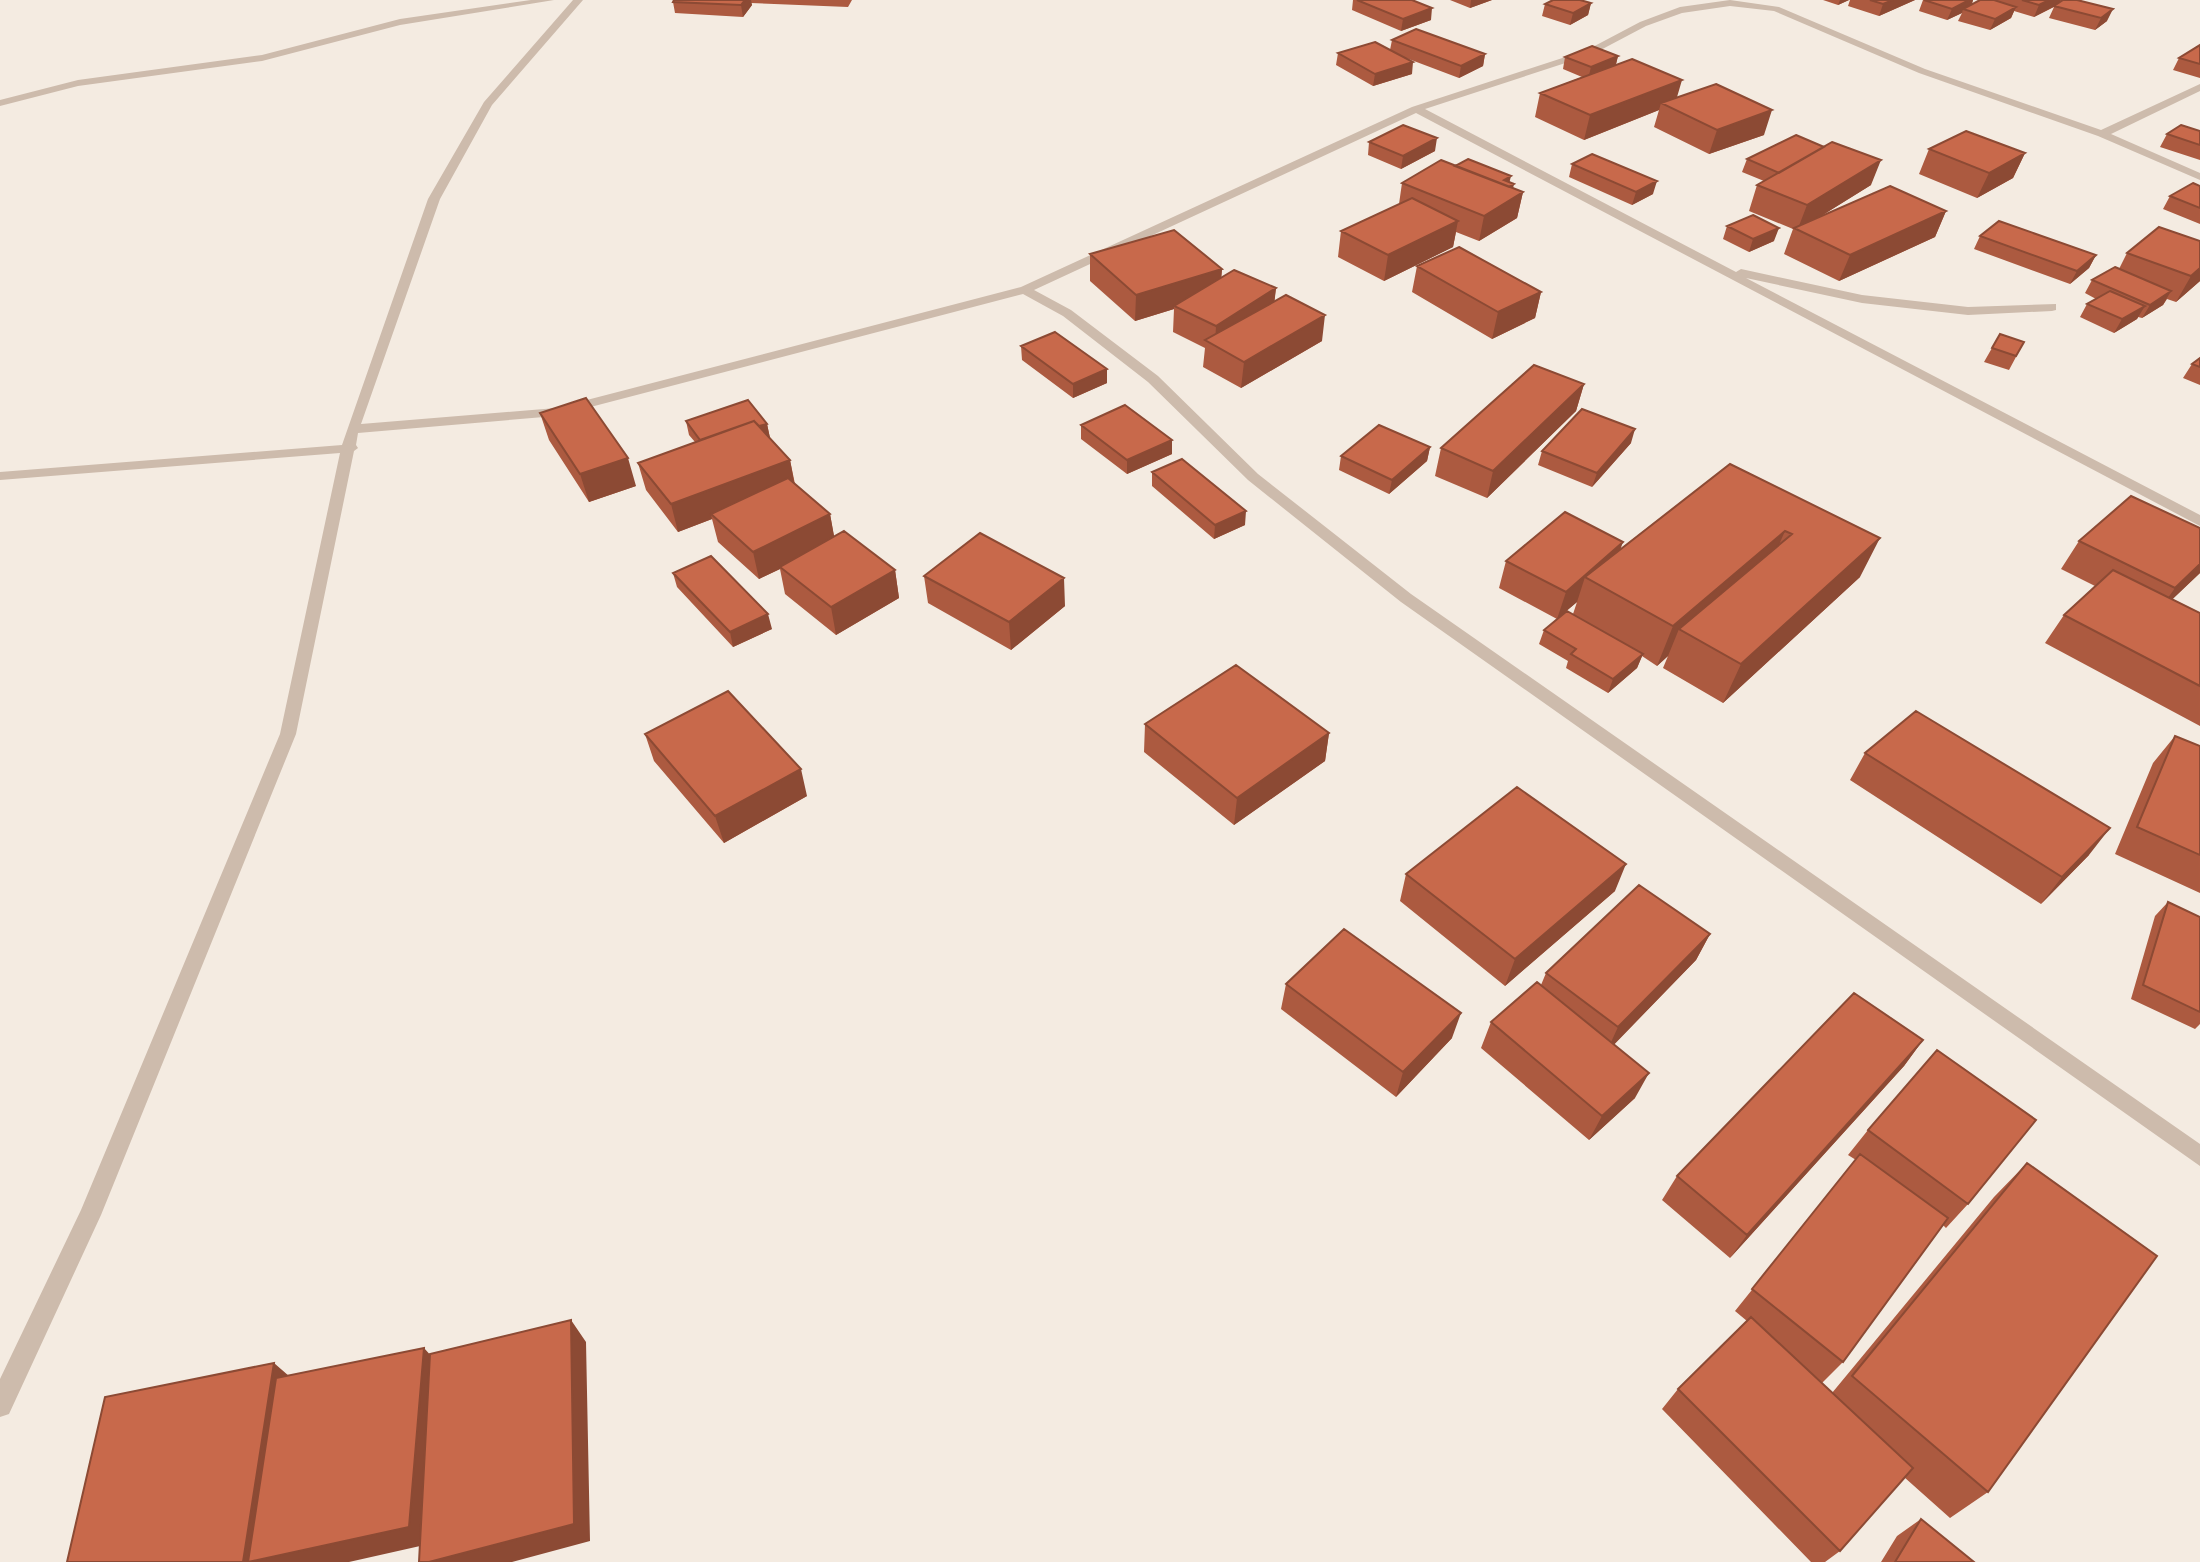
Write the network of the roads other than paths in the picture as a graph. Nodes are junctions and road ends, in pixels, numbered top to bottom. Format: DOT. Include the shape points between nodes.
graph roads {
  1 [pos="549,0"];
  2 [pos="578,0"];
  3 [pos="2200,87"];
  4 [pos="0,103"];
  5 [pos="1416,109"];
  6 [pos="2102,134"];
  7 [pos="2200,177"];
  8 [pos="1711,265"];
  9 [pos="1025,290"];
  10 [pos="2052,307"];
  11 [pos="352,429"];
  12 [pos="351,448"];
  13 [pos="0,476"];
  14 [pos="2200,521"];
  15 [pos="2200,1156"];
  16 [pos="0,1405"];
  1 -- 4 [label="street" via="400,22 262,58 78,83"];
  2 -- 11 [label="street" via="488,104 434,199"];
  3 -- 6 [label="street"];
  5 -- 6 [label="street" via="1590,52 1643,23 1680,10 1730,3 1776,9 1922,71"];
  5 -- 8 [label="street"];
  5 -- 9 [label="street"];
  6 -- 7 [label="street"];
  8 -- 10 [label="street" via="1862,299 1968,311"];
  8 -- 14 [label="street"];
  9 -- 11 [label="street" via="555,412"];
  9 -- 15 [label="street" via="1067,313 1153,379 1253,477 1406,598"];
  11 -- 12 [label="street"];
  12 -- 13 [label="street"];
  12 -- 16 [label="street" via="288,734 90,1215"];
}
